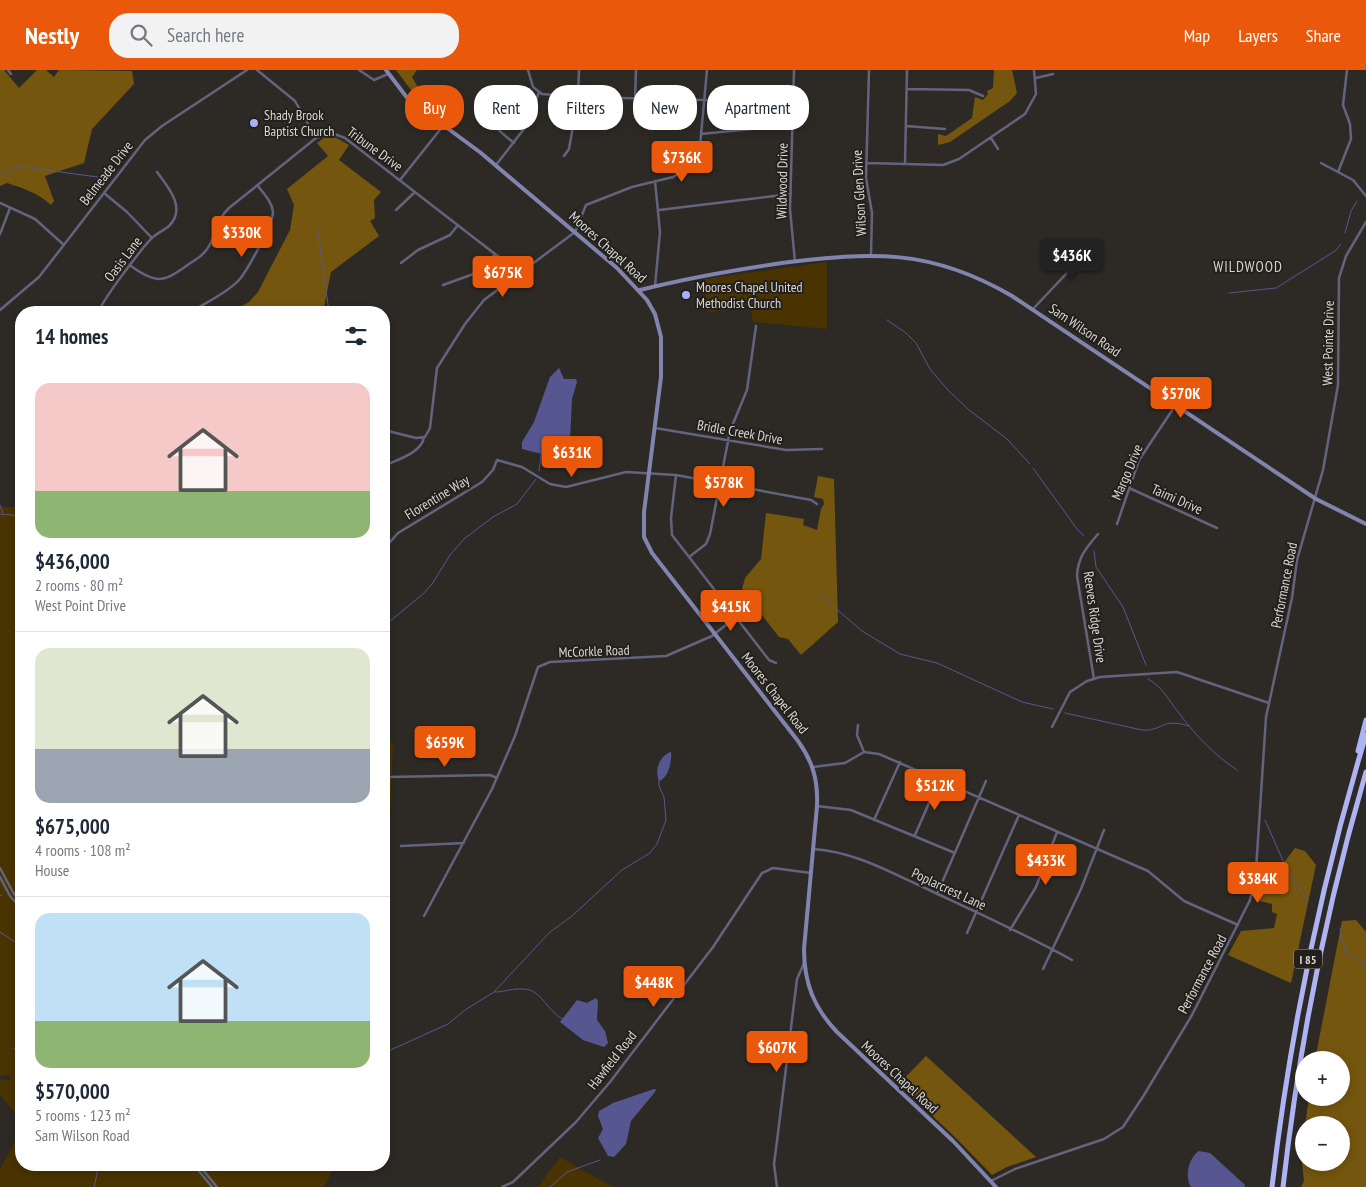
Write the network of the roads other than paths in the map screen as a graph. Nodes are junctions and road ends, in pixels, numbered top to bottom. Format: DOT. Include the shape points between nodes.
graph roads {
  1 [pos="8,70"];
  2 [pos="247,70"];
  3 [pos="257,70"];
  4 [pos="359,70"];
  5 [pos="528,70"];
  6 [pos="579,70"];
  7 [pos="636,70"];
  8 [pos="707,70"];
  9 [pos="794,70"];
  10 [pos="869,70"];
  11 [pos="907,70"];
  12 [pos="1034,70"];
  13 [pos="1347,70"];
  14 [pos="387,72"];
  15 [pos="11,74"];
  16 [pos="1053,74"];
  17 [pos="1036,78"];
  18 [pos="578,85"];
  19 [pos="636,85"];
  20 [pos="794,85"];
  21 [pos="907,88"];
  22 [pos="539,92"];
  23 [pos="548,93"];
  24 [pos="405,95"];
  25 [pos="983,96"];
  26 [pos="697,100"];
  27 [pos="706,100"];
  28 [pos="906,126"];
  29 [pos="440,130"];
  30 [pos="448,130"];
  31 [pos="498,130"];
  32 [pos="572,130"];
  33 [pos="742,130"];
  34 [pos="793,130"];
  35 [pos="945,130"];
  36 [pos="701,134"];
  37 [pos="316,138"];
  38 [pos="991,138"];
  39 [pos="514,143"];
  40 [pos="998,149"];
  41 [pos="564,156"];
  42 [pos="867,163"];
  43 [pos="1321,163"];
  44 [pos="905,164"];
  45 [pos="496,166"];
  46 [pos="156,172"];
  47 [pos="1338,172"];
  48 [pos="400,180"];
  49 [pos="655,182"];
  50 [pos="258,186"];
  51 [pos="103,192"];
  52 [pos="415,192"];
  53 [pos="791,194"];
  54 [pos="1366,196"];
  55 [pos="0,203"];
  56 [pos="10,208"];
  57 [pos="396,210"];
  58 [pos="659,210"];
  59 [pos="1366,222"];
  60 [pos="458,226"];
  61 [pos="575,232"];
  62 [pos="0,234"];
  63 [pos="152,238"];
  64 [pos="1088,240"];
  65 [pos="64,245"];
  66 [pos="495,254"];
  67 [pos="871,254"];
  68 [pos="795,262"];
  69 [pos="401,263"];
  70 [pos="131,266"];
  71 [pos="522,272"];
  72 [pos="443,285"];
  73 [pos="655,286"];
  74 [pos="640,290"];
  75 [pos="102,306"];
  76 [pos="199,306"];
  77 [pos="1033,309"];
  78 [pos="0,310"];
  79 [pos="756,326"];
  80 [pos="1176,405"];
  81 [pos="655,428"];
  82 [pos="390,431"];
  83 [pos="424,437"];
  84 [pos="728,440"];
  85 [pos="822,449"];
  86 [pos="390,463"];
  87 [pos="649,473"];
  88 [pos="676,475"];
  89 [pos="720,484"];
  90 [pos="1129,488"];
  91 [pos="1316,498"];
  92 [pos="817,504"];
  93 [pos="1117,524"];
  94 [pos="1366,524"];
  95 [pos="1217,528"];
  96 [pos="1098,534"];
  97 [pos="390,542"];
  98 [pos="690,558"];
  99 [pos="736,617"];
  100 [pos="715,634"];
  101 [pos="776,663"];
  102 [pos="1094,679"];
  103 [pos="1269,703"];
  104 [pos="1366,720"];
  105 [pos="858,725"];
  106 [pos="1052,727"];
  107 [pos="1366,735"];
  108 [pos="864,752"];
  109 [pos="900,762"];
  110 [pos="813,767"];
  111 [pos="1366,772"];
  112 [pos="390,778"];
  113 [pos="497,778"];
  114 [pos="1353,779"];
  115 [pos="940,780"];
  116 [pos="986,781"];
  117 [pos="979,797"];
  118 [pos="817,806"];
  119 [pos="1020,815"];
  120 [pos="874,820"];
  121 [pos="1104,830"];
  122 [pos="1057,832"];
  123 [pos="915,835"];
  124 [pos="464,843"];
  125 [pos="401,846"];
  126 [pos="813,848"];
  127 [pos="1096,849"];
  128 [pos="955,853"];
  129 [pos="0,868"];
  130 [pos="811,872"];
  131 [pos="0,877"];
  132 [pos="937,894"];
  133 [pos="15,895"];
  134 [pos="15,901"];
  135 [pos="976,912"];
  136 [pos="424,916"];
  137 [pos="1238,925"];
  138 [pos="1010,930"];
  139 [pos="967,933"];
  140 [pos="1051,949"];
  141 [pos="1072,960"];
  142 [pos="804,963"];
  143 [pos="1043,969"];
  144 [pos="199,1171"];
  145 [pos="204,1171"];
  146 [pos="991,1181"];
  147 [pos="212,1187"];
  148 [pos="217,1187"];
  149 [pos="502,1187"];
  150 [pos="777,1187"];
  151 [pos="996,1187"];
  152 [pos="1272,1187"];
  153 [pos="1283,1187"];
  1 -- 15 [label="street"];
  2 -- 51 [label="street, Belmeade Drive" via="153,133"];
  3 -- 37 [label="street" via="295,101"];
  4 -- 14 [label="street, Moores Chapel Road" via="374,80"];
  5 -- 22 [label="street" via="531,84"];
  6 -- 18 [label="street"];
  7 -- 19 [label="street"];
  8 -- 27 [label="street"];
  9 -- 20 [label="street, Wildwood Drive"];
  10 -- 42 [label="street, Wilson Glen Drive"];
  11 -- 21 [label="street"];
  12 -- 17 [label="street"];
  13 -- 47 [label="street" via="1343,105 1351,139"];
  14 -- 24 [label="main road, Moores Chapel Road"];
  16 -- 17 [label="street"];
  17 -- 38 [label="street" via="1036,94 1031,106 1018,120"];
  21 -- 25 [label="street" via="969,90"];
  21 -- 28 [label="street"];
  22 -- 23 [label="street"];
  22 -- 39 [label="street" via="527,125"];
  26 -- 27 [label="street"];
  27 -- 36 [label="street"];
  28 -- 35 [label="street"];
  28 -- 44 [label="street"];
  29 -- 48 [label="street"];
  30 -- 45 [label="main road, Moores Chapel Road"];
  31 -- 39 [label="street"];
  32 -- 41 [label="street" via="569,149"];
  33 -- 36 [label="street"];
  34 -- 53 [label="street, Wildwood Drive"];
  36 -- 49 [label="street" via="699,154 692,165 678,175"];
  37 -- 48 [label="street, Tribune Drive" via="327,133 342,136"];
  37 -- 50 [label="street"];
  38 -- 40 [label="street"];
  38 -- 44 [label="street" via="950,164"];
  39 -- 45 [label="street"];
  42 -- 44 [label="street"];
  42 -- 67 [label="street, Wilson Glen Drive" via="872,213"];
  43 -- 47 [label="street"];
  45 -- 61 [label="main road, Moores Chapel Road"];
  46 -- 63 [label="street, Oasis Lane" via="177,206 172,223"];
  47 -- 54 [label="street" via="1354,180"];
  48 -- 52 [label="street, Tribune Drive"];
  49 -- 58 [label="street"];
  49 -- 61 [label="street" via="588,203"];
  50 -- 70 [label="street" via="222,215 204,253 174,275 152,279"];
  50 -- 76 [label="street" via="273,212 271,222 240,280"];
  51 -- 63 [label="street"];
  51 -- 65 [label="street, Belmeade Drive"];
  52 -- 57 [label="street"];
  52 -- 60 [label="street, Tribune Drive"];
  53 -- 58 [label="street"];
  53 -- 68 [label="street, Wildwood Drive"];
  55 -- 56 [label="street"];
  56 -- 62 [label="street"];
  56 -- 65 [label="street" via="35,219"];
  58 -- 73 [label="street" via="660,240"];
  59 -- 91 [label="street, West Pointe Drive" via="1346,256 1339,278 1338,384"];
  60 -- 66 [label="street, Tribune Drive"];
  60 -- 69 [label="street" via="450,235 418,250"];
  61 -- 71 [label="street"];
  61 -- 74 [label="main road, Moores Chapel Road"];
  63 -- 70 [label="street, Oasis Lane"];
  64 -- 77 [label="street" via="1082,257"];
  65 -- 78 [label="street, Belmeade Drive" via="26,290"];
  66 -- 71 [label="street, Tribune Drive"];
  66 -- 72 [label="street" via="482,270"];
  67 -- 68 [label="main road, Sam Wilson Road"];
  67 -- 77 [label="main road, Sam Wilson Road" via="920,260 966,273"];
  68 -- 73 [label="main road, Sam Wilson Road" via="702,274"];
  70 -- 75 [label="street, Oasis Lane"];
  71 -- 83 [label="street" via="476,308 437,368 430,428"];
  73 -- 74 [label="main road, Sam Wilson Road"];
  74 -- 81 [label="main road, Moores Chapel Road" via="655,314 661,337 662,360"];
  77 -- 80 [label="main road, Sam Wilson Road"];
  79 -- 84 [label="street" via="746,394"];
  80 -- 90 [label="street, Margo Drive" via="1143,454"];
  80 -- 91 [label="main road, Sam Wilson Road"];
  81 -- 84 [label="street, Bridle Creek Drive"];
  81 -- 87 [label="main road, Moores Chapel Road"];
  82 -- 83 [label="street"];
  83 -- 86 [label="street" via="422,444"];
  84 -- 85 [label="street, Bridle Creek Drive" via="786,450"];
  84 -- 89 [label="street"];
  87 -- 88 [label="street"];
  87 -- 97 [label="street, Florentine Way" via="617,474 566,487 550,484 522,467 497,460 482,482 398,532"];
  87 -- 100 [label="main road, Moores Chapel Road" via="643,528 645,541"];
  88 -- 89 [label="street"];
  88 -- 98 [label="street" via="671,531"];
  89 -- 92 [label="street" via="811,500"];
  89 -- 98 [label="street" via="709,538"];
  90 -- 93 [label="street, Margo Drive"];
  90 -- 95 [label="street, Taimi Drive"];
  91 -- 94 [label="main road, Sam Wilson Road"];
  91 -- 103 [label="street, Performance Road" via="1297,560"];
  96 -- 102 [label="street, Reeves Ridge Drive" via="1084,550 1077,576"];
  98 -- 99 [label="street"];
  99 -- 100 [label="street, McCorkle Road"];
  99 -- 101 [label="street" via="769,660"];
  100 -- 110 [label="main road, Moores Chapel Road" via="798,741"];
  100 -- 113 [label="street, McCorkle Road" via="674,654 660,657 540,665"];
  102 -- 103 [label="street" via="1177,672"];
  102 -- 106 [label="street" via="1070,692"];
  103 -- 137 [label="street, Performance Road" via="1254,886"];
  104 -- 114 [label="highway"];
  105 -- 108 [label="street" via="857,734"];
  107 -- 114 [label="highway, I 85"];
  108 -- 109 [label="street" via="874,752"];
  108 -- 110 [label="street" via="845,763"];
  109 -- 115 [label="street"];
  109 -- 120 [label="street"];
  110 -- 118 [label="main road, Moores Chapel Road"];
  111 -- 153 [label="highway, I 85" via="1317,967 1298,1071"];
  112 -- 113 [label="street" via="490,775"];
  113 -- 124 [label="street, McCorkle Road"];
  114 -- 152 [label="highway, I 85" via="1305,974"];
  115 -- 117 [label="street"];
  115 -- 123 [label="street"];
  116 -- 117 [label="street"];
  117 -- 119 [label="street"];
  117 -- 128 [label="street"];
  118 -- 120 [label="street" via="846,809"];
  118 -- 126 [label="main road, Moores Chapel Road"];
  119 -- 122 [label="street"];
  119 -- 135 [label="street"];
  120 -- 123 [label="street"];
  121 -- 127 [label="street"];
  122 -- 127 [label="street"];
  122 -- 138 [label="street" via="1036,887"];
  123 -- 128 [label="street"];
  124 -- 125 [label="street"];
  124 -- 136 [label="street, McCorkle Road"];
  126 -- 130 [label="main road, Moores Chapel Road"];
  126 -- 132 [label="street, Poplarcrest Lane" via="854,856"];
  127 -- 137 [label="street" via="1148,871 1184,901"];
  127 -- 140 [label="street" via="1081,889"];
  128 -- 132 [label="street"];
  129 -- 133 [label="street"];
  130 -- 142 [label="main road, Moores Chapel Road"];
  130 -- 149 [label="street, Hawfield Road" via="773,868 761,874 712,948 604,1089 576,1122 515,1180"];
  131 -- 134 [label="street"];
  132 -- 135 [label="street, Poplarcrest Lane"];
  135 -- 138 [label="street, Poplarcrest Lane"];
  135 -- 139 [label="street"];
  137 -- 146 [label="street, Performance Road" via="1184,1028 1123,1127 1104,1139 1014,1169"];
  138 -- 140 [label="street, Poplarcrest Lane"];
  140 -- 141 [label="street, Poplarcrest Lane"];
  140 -- 143 [label="street"];
  142 -- 146 [label="main road, Moores Chapel Road" via="811,995 829,1024"];
  142 -- 150 [label="street" via="797,979 774,1164"];
  144 -- 147 [label="street"];
  145 -- 148 [label="street"];
  146 -- 151 [label="main road, Moores Chapel Road"];
}
